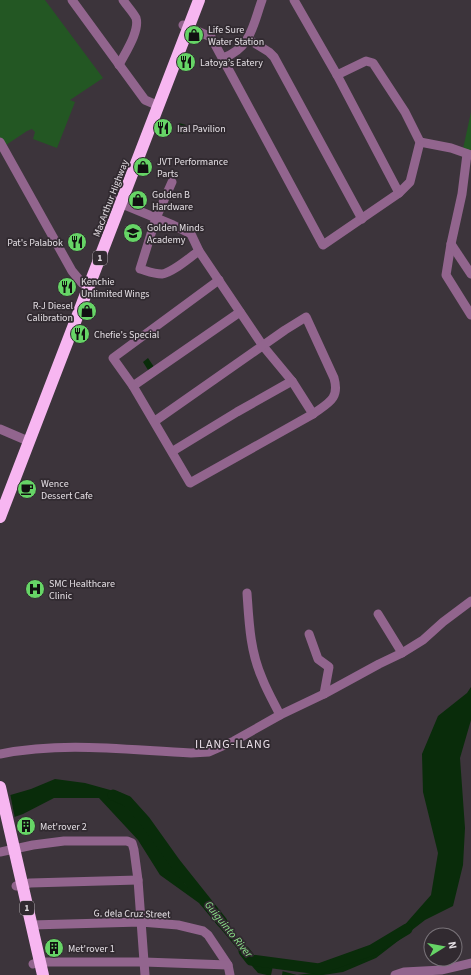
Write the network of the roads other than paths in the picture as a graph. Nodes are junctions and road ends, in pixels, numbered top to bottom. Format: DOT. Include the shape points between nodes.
graph roads {
  1 [pos="72,0"];
  2 [pos="123,0"];
  3 [pos="193,0"];
  4 [pos="199,0"];
  5 [pos="262,0"];
  6 [pos="294,0"];
  7 [pos="186,26"];
  8 [pos="248,39"];
  9 [pos="223,58"];
  10 [pos="119,65"];
  11 [pos="337,75"];
  12 [pos="156,104"];
  13 [pos="0,142"];
  14 [pos="420,142"];
  15 [pos="469,154"];
  16 [pos="172,182"];
  17 [pos="399,193"];
  18 [pos="467,194"];
  19 [pos="118,202"];
  20 [pos="156,218"];
  21 [pos="362,219"];
  22 [pos="451,244"];
  23 [pos="199,251"];
  24 [pos="471,274"];
  25 [pos="219,280"];
  26 [pos="86,285"];
  27 [pos="240,312"];
  28 [pos="471,315"];
  29 [pos="263,346"];
  30 [pos="292,381"];
  31 [pos="133,386"];
  32 [pos="313,414"];
  33 [pos="155,421"];
  34 [pos="0,429"];
  35 [pos="26,439"];
  36 [pos="173,451"];
  37 [pos="0,500"];
  38 [pos="0,517"];
  39 [pos="247,593"];
  40 [pos="471,601"];
  41 [pos="378,614"];
  42 [pos="309,634"];
  43 [pos="402,653"];
  44 [pos="324,694"];
  45 [pos="280,715"];
  46 [pos="0,754"];
  47 [pos="0,787"];
  48 [pos="0,817"];
  49 [pos="7,847"];
  50 [pos="138,880"];
  51 [pos="19,885"];
  52 [pos="142,922"];
  53 [pos="31,925"];
  54 [pos="144,962"];
  55 [pos="471,963"];
  56 [pos="228,965"];
  57 [pos="36,967"];
  58 [pos="43,975"];
  59 [pos="145,975"];
  60 [pos="230,975"];
  61 [pos="395,975"];
  1 -- 10 [label="street"];
  2 -- 10 [label="street" via="137,24"];
  3 -- 7 [label="highway, MacArthur Highway / 1"];
  4 -- 7 [label="highway, MacArthur Highway / 1"];
  5 -- 8 [label="street"];
  6 -- 11 [label="street"];
  7 -- 9 [label="street" via="211,37"];
  7 -- 12 [label="highway, MacArthur Highway / 1"];
  8 -- 9 [label="street" via="239,50"];
  8 -- 21 [label="street" via="274,58"];
  9 -- 21 [label="street" via="323,245"];
  10 -- 12 [label="street" via="145,100"];
  11 -- 14 [label="street" via="366,61 373,63 405,112"];
  11 -- 17 [label="street"];
  12 -- 19 [label="highway, MacArthur Highway / 1"];
  13 -- 26 [label="street" via="72,271"];
  14 -- 15 [label="street"];
  14 -- 17 [label="street" via="410,182"];
  15 -- 18 [label="street"];
  16 -- 20 [label="street"];
  17 -- 21 [label="street"];
  18 -- 22 [label="street"];
  19 -- 20 [label="street"];
  19 -- 26 [label="highway, MacArthur Highway / 1"];
  20 -- 23 [label="street" via="191,234"];
  20 -- 23 [label="street" via="140,269 164,274"];
  22 -- 24 [label="street"];
  22 -- 28 [label="street" via="446,275"];
  23 -- 25 [label="street"];
  25 -- 27 [label="street"];
  25 -- 31 [label="street" via="113,358"];
  26 -- 35 [label="highway, MacArthur Highway / 1"];
  27 -- 29 [label="street"];
  27 -- 31 [label="street"];
  29 -- 30 [label="street"];
  29 -- 32 [label="street" via="306,317 336,384 335,396"];
  29 -- 33 [label="street"];
  30 -- 32 [label="street"];
  30 -- 36 [label="street"];
  31 -- 33 [label="street"];
  32 -- 36 [label="street" via="190,483"];
  33 -- 36 [label="street"];
  34 -- 35 [label="street"];
  35 -- 37 [label="highway, MacArthur Highway / 1"];
  35 -- 38 [label="highway, MacArthur Highway / 1"];
  39 -- 45 [label="street" via="253,652 261,677"];
  40 -- 43 [label="street"];
  41 -- 43 [label="street"];
  42 -- 44 [label="street" via="318,659 329,667"];
  43 -- 44 [label="street"];
  44 -- 45 [label="street"];
  45 -- 46 [label="street" via="234,741 208,752 67,746 30,748"];
  47 -- 49 [label="highway, 1"];
  48 -- 49 [label="highway, 1"];
  49 -- 50 [label="street" via="64,841 127,841 132,843 134,850"];
  49 -- 51 [label="highway, 1"];
  50 -- 51 [label="street"];
  50 -- 52 [label="street"];
  51 -- 53 [label="highway, 1"];
  51 -- 57 [label="highway, 1"];
  52 -- 53 [label="street, G. dela Cruz Street"];
  52 -- 54 [label="street"];
  52 -- 56 [label="street, G. dela Cruz Street" via="178,925 203,931"];
  53 -- 57 [label="highway, 1"];
  54 -- 56 [label="street"];
  54 -- 57 [label="street"];
  54 -- 59 [label="street"];
  55 -- 61 [label="street" via="442,970 404,972"];
  56 -- 60 [label="street, G. dela Cruz Street"];
  57 -- 58 [label="highway, 1"];
}
